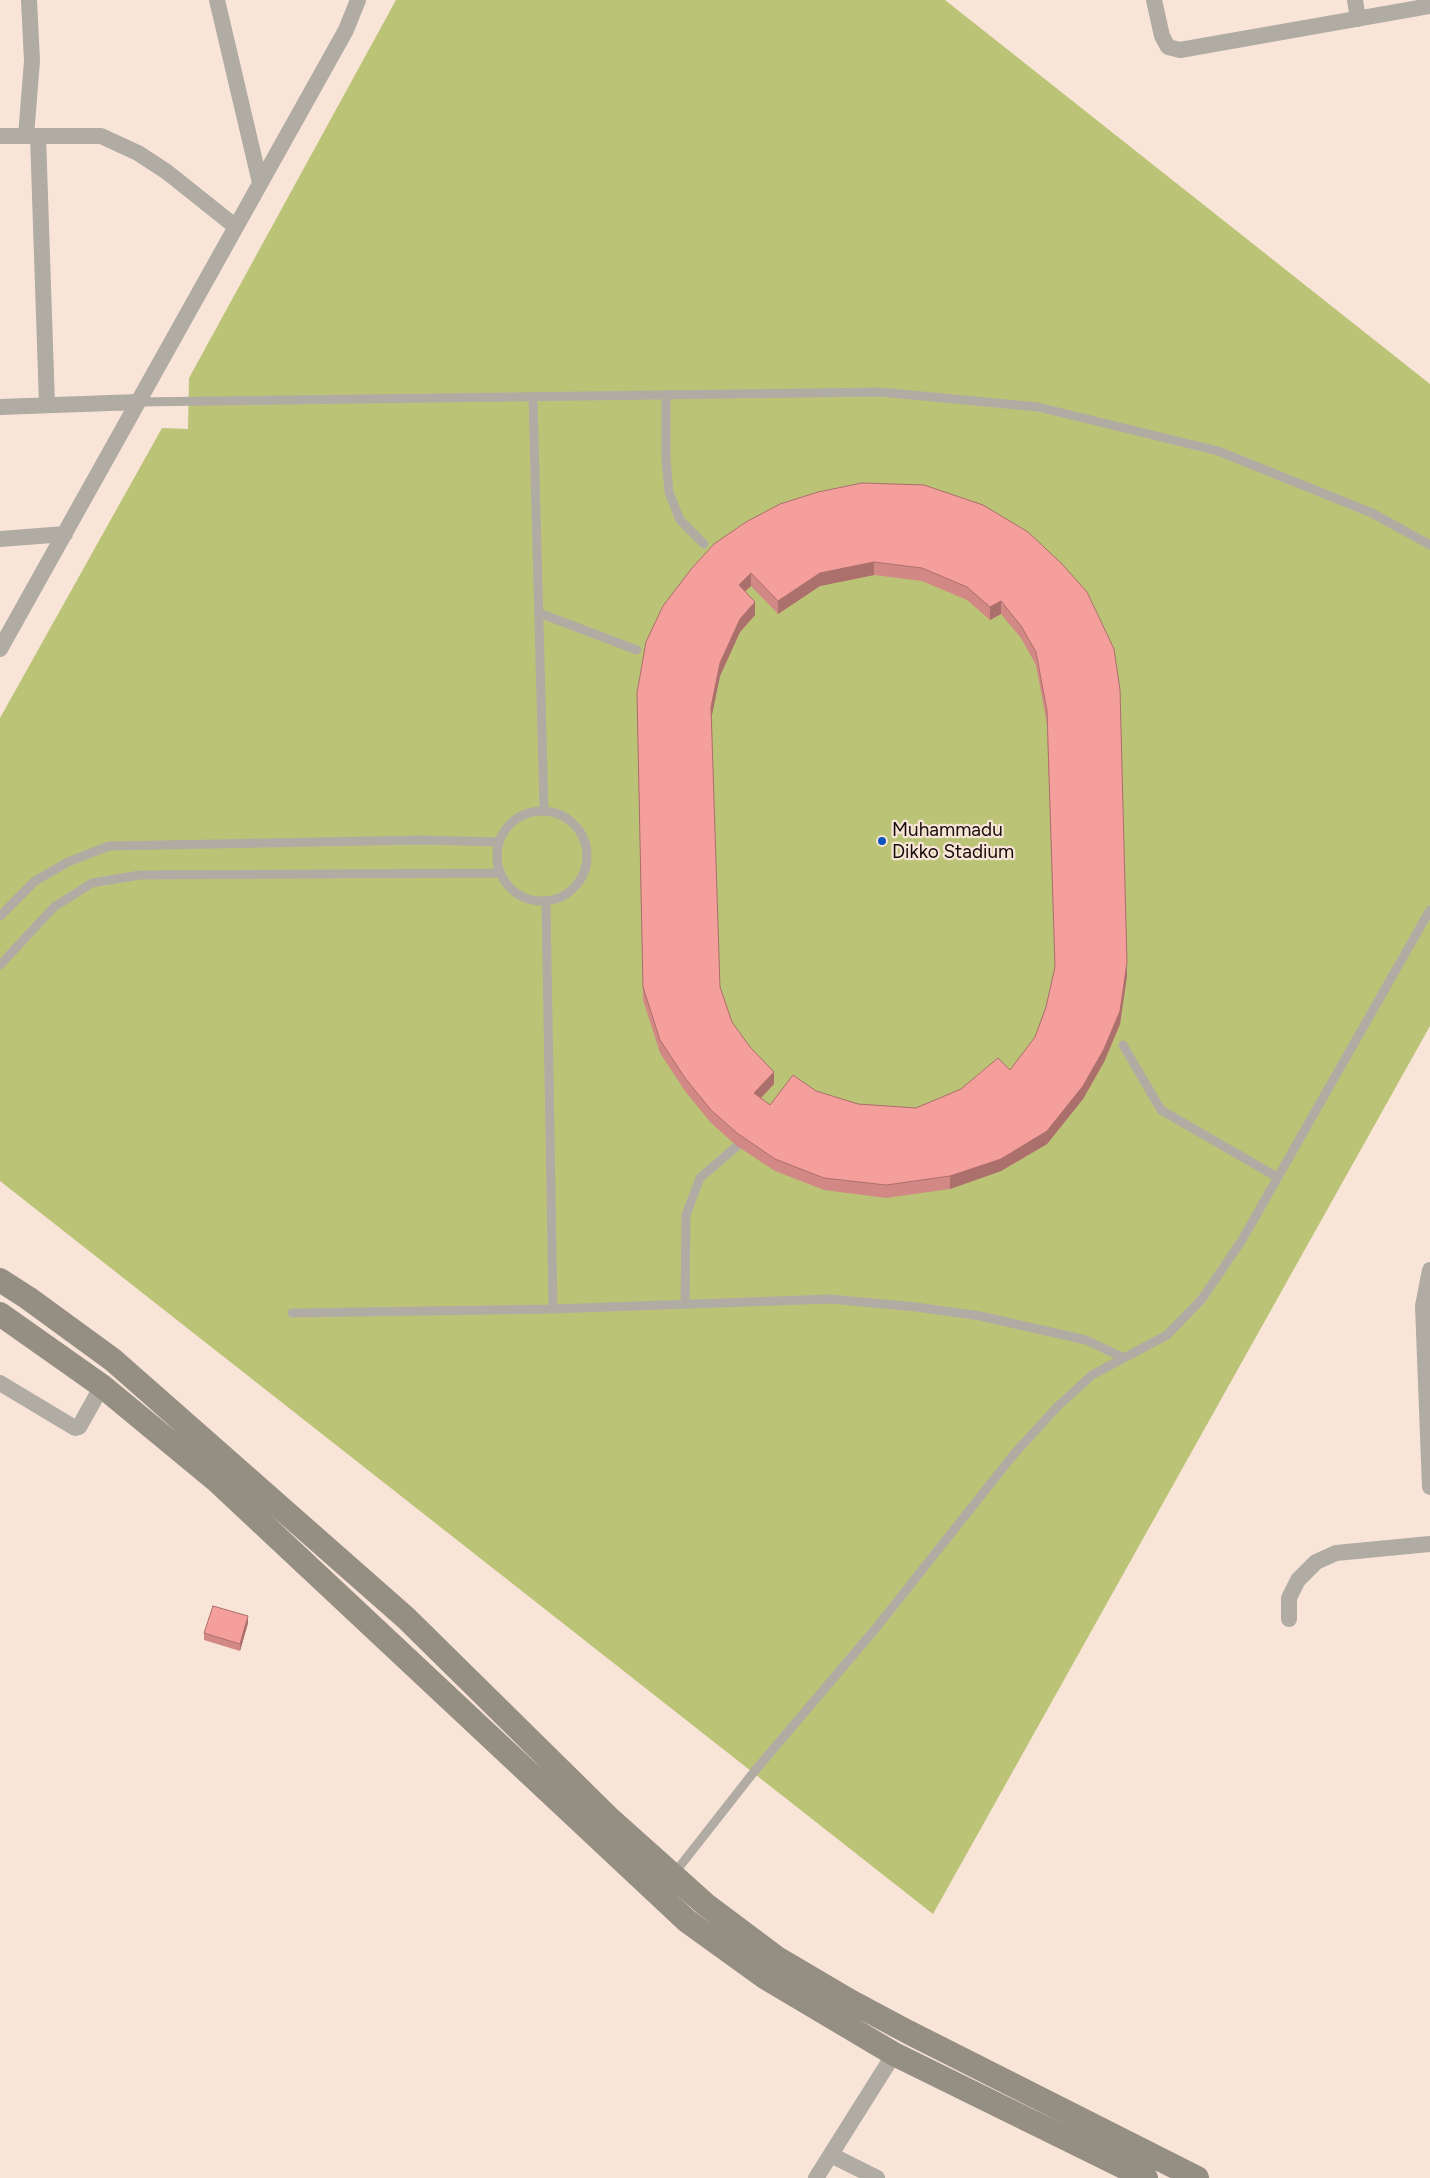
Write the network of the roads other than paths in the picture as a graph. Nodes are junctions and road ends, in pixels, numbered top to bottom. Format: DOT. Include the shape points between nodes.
graph roads {
  1 [pos="29,0"];
  2 [pos="217,0"];
  3 [pos="358,0"];
  4 [pos="1154,0"];
  5 [pos="1355,0"];
  6 [pos="1430,6"];
  7 [pos="1358,19"];
  8 [pos="0,136"];
  9 [pos="32,136"];
  10 [pos="260,183"];
  11 [pos="236,227"];
  12 [pos="666,396"];
  13 [pos="532,398"];
  14 [pos="138,402"];
  15 [pos="47,405"];
  16 [pos="0,407"];
  17 [pos="65,534"];
  18 [pos="0,539"];
  19 [pos="704,544"];
  20 [pos="1430,545"];
  21 [pos="539,613"];
  22 [pos="0,649"];
  23 [pos="637,650"];
  24 [pos="544,810"];
  25 [pos="499,842"];
  26 [pos="500,873"];
  27 [pos="546,901"];
  28 [pos="1430,910"];
  29 [pos="0,916"];
  30 [pos="0,966"];
  31 [pos="1123,1045"];
  32 [pos="737,1146"];
  33 [pos="1277,1177"];
  34 [pos="1430,1270"];
  35 [pos="0,1280"];
  36 [pos="685,1304"];
  37 [pos="553,1309"];
  38 [pos="292,1313"];
  39 [pos="0,1314"];
  40 [pos="1124,1358"];
  41 [pos="0,1383"];
  42 [pos="102,1386"];
  43 [pos="1430,1486"];
  44 [pos="1430,1544"];
  45 [pos="1289,1619"];
  46 [pos="673,1874"];
  47 [pos="894,2054"];
  48 [pos="831,2154"];
  49 [pos="816,2178"];
  50 [pos="877,2178"];
  51 [pos="1146,2178"];
  52 [pos="1197,2178"];
  1 -- 9 [label="street"];
  2 -- 10 [label="street"];
  3 -- 10 [label="street" via="346,30"];
  4 -- 7 [label="street" via="1162,36 1168,46 1180,50"];
  5 -- 7 [label="street"];
  6 -- 7 [label="street"];
  8 -- 9 [label="street"];
  9 -- 11 [label="street" via="101,136 138,152"];
  9 -- 15 [label="street"];
  10 -- 11 [label="street"];
  11 -- 14 [label="street"];
  12 -- 13 [label="lane"];
  12 -- 19 [label="lane" via="669,492 680,520"];
  12 -- 20 [label="lane" via="880,392 1038,407 1218,451 1372,513"];
  13 -- 14 [label="lane"];
  13 -- 21 [label="lane"];
  14 -- 15 [label="street"];
  14 -- 17 [label="street"];
  15 -- 16 [label="street"];
  17 -- 18 [label="street"];
  17 -- 22 [label="street"];
  21 -- 23 [label="lane"];
  21 -- 24 [label="lane"];
  24 -- 25 [label="lane" via="527,813 512,822"];
  24 -- 27 [label="lane" via="567,817 576,824 583,834 588,856 576,887 557,899"];
  25 -- 26 [label="lane" via="497,858"];
  25 -- 29 [label="lane" via="422,840 109,846 68,862 35,880"];
  26 -- 27 [label="lane" via="514,891 524,897"];
  26 -- 30 [label="lane" via="140,875 92,883 54,907"];
  27 -- 37 [label="lane"];
  28 -- 33 [label="lane"];
  31 -- 33 [label="lane" via="1161,1110"];
  32 -- 36 [label="lane" via="700,1178 686,1215"];
  33 -- 40 [label="lane" via="1242,1240 1202,1299 1167,1335"];
  34 -- 43 [label="street" via="1423,1306"];
  35 -- 46 [label="main road" via="113,1360 406,1618 610,1819"];
  36 -- 37 [label="lane"];
  36 -- 40 [label="lane" via="830,1300 916,1307 980,1316 1086,1340"];
  37 -- 38 [label="lane"];
  39 -- 42 [label="main road"];
  40 -- 46 [label="lane" via="1092,1375 1014,1454 876,1628 753,1773"];
  41 -- 42 [label="street" via="75,1428 80,1427"];
  42 -- 47 [label="main road" via="217,1482 687,1921 766,1978"];
  44 -- 45 [label="street" via="1336,1553 1316,1562 1298,1580 1289,1598"];
  46 -- 52 [label="main road" via="706,1904 777,1958 850,2001"];
  47 -- 48 [label="street"];
  47 -- 51 [label="main road"];
  48 -- 49 [label="street"];
  48 -- 50 [label="street"];
}
